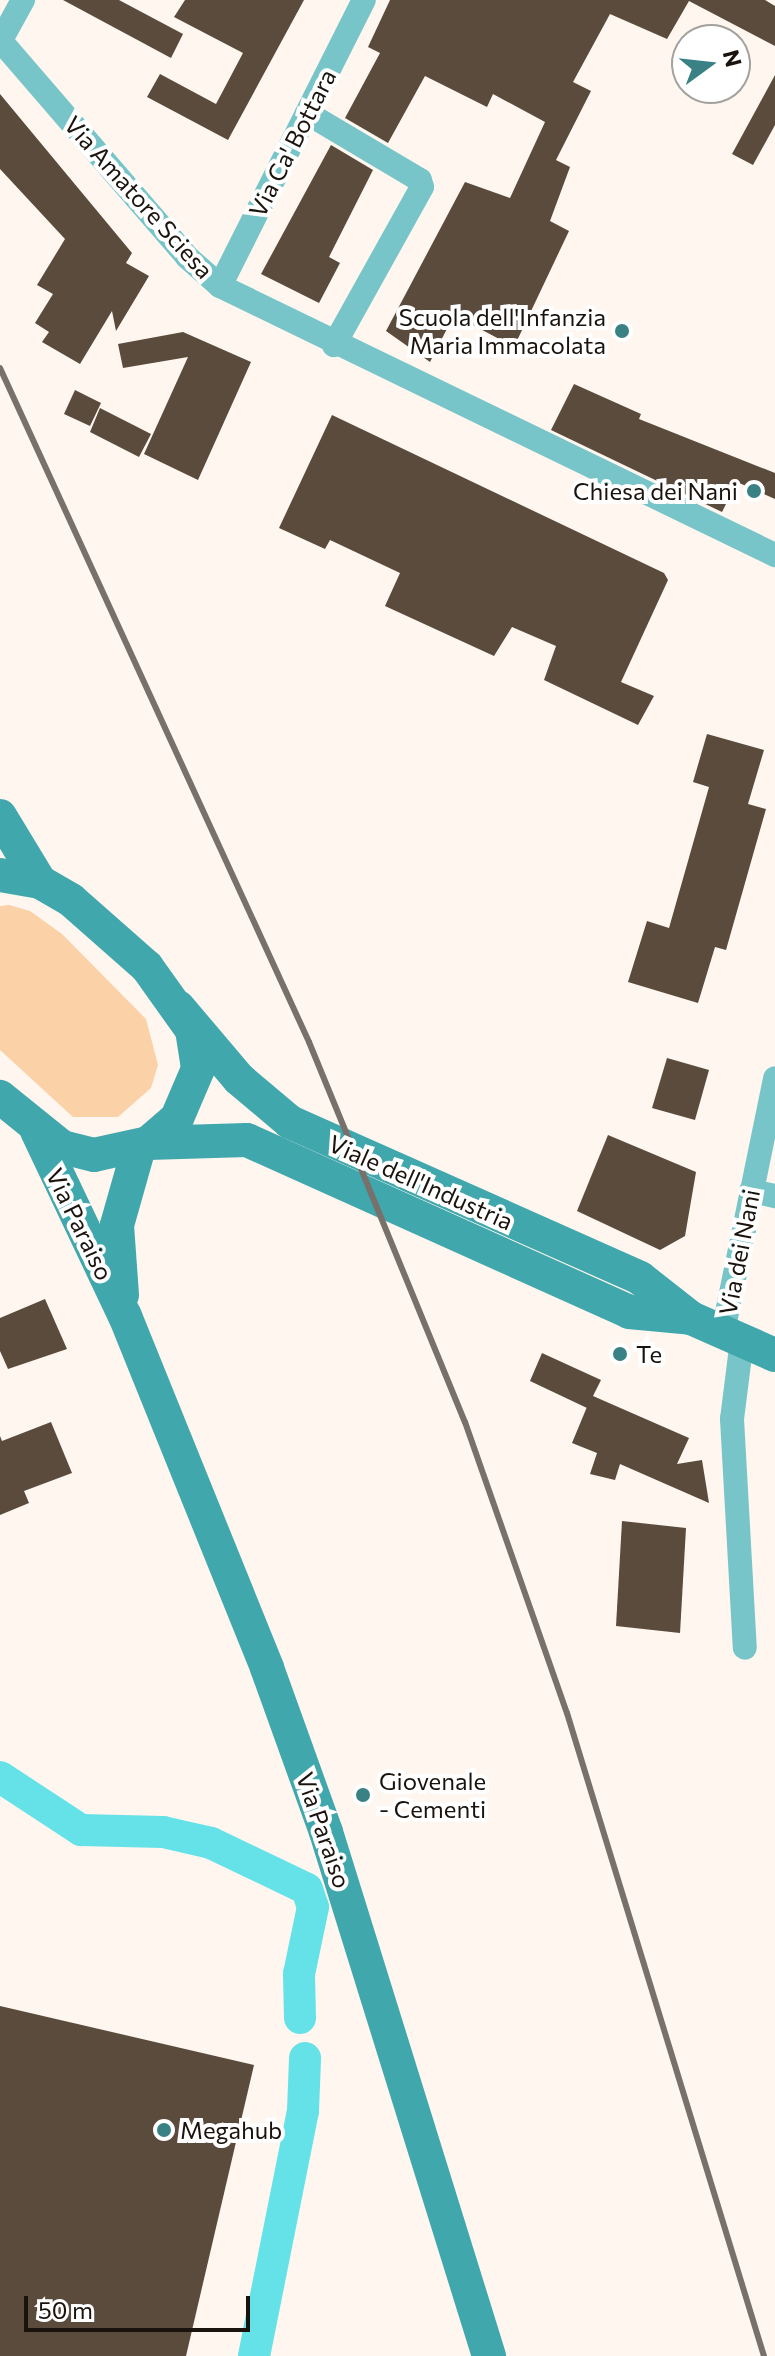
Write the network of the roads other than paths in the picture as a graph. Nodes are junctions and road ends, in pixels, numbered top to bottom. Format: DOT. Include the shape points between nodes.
graph roads {
  1 [pos="23,0"];
  2 [pos="364,0"];
  3 [pos="0,40"];
  4 [pos="307,113"];
  5 [pos="220,286"];
  6 [pos="334,345"];
  7 [pos="775,555"];
  8 [pos="0,816"];
  9 [pos="0,875"];
  10 [pos="40,882"];
  11 [pos="178,1007"];
  12 [pos="775,1078"];
  13 [pos="0,1097"];
  14 [pos="37,1131"];
  15 [pos="144,1145"];
  16 [pos="751,1191"];
  17 [pos="775,1196"];
  18 [pos="125,1316"];
  19 [pos="691,1318"];
  20 [pos="732,1336"];
  21 [pos="775,1355"];
  22 [pos="745,1648"];
  23 [pos="489,2356"];
  1 -- 3 [label="street"];
  2 -- 4 [label="street, Via Ca' Bottara"];
  3 -- 5 [label="street, Via Amatore Sciesa" via="187,257"];
  4 -- 5 [label="street, Via Ca' Bottara"];
  4 -- 6 [label="street" via="420,180 422,187"];
  5 -- 6 [label="street, Via Amatore Sciesa"];
  6 -- 7 [label="street, Via Amatore Sciesa"];
  8 -- 10 [label="main road"];
  9 -- 10 [label="main road"];
  10 -- 11 [label="main road, Viale dell'Industria" via="114,937"];
  11 -- 15 [label="main road" via="198,1053 194,1090 177,1118"];
  11 -- 19 [label="main road, Viale dell'Industria" via="239,1079 290,1122 640,1278"];
  12 -- 16 [label="street, Via dei Nani"];
  13 -- 14 [label="main road"];
  14 -- 15 [label="main road, Viale dell'Industria" via="94,1155"];
  14 -- 18 [label="main road, Via Paraiso"];
  15 -- 18 [label="main road, Via Paraiso" via="117,1225"];
  15 -- 19 [label="main road, Viale dell'Industria" via="247,1140 629,1312"];
  16 -- 17 [label="street"];
  16 -- 20 [label="street, Via dei Nani"];
  18 -- 23 [label="main road, Via Paraiso" via="267,1668 326,1832"];
  19 -- 20 [label="main road, Viale dell'Industria"];
  20 -- 21 [label="main road, Viale dell'Industria"];
  20 -- 22 [label="street, Via dei Nani"];
}
